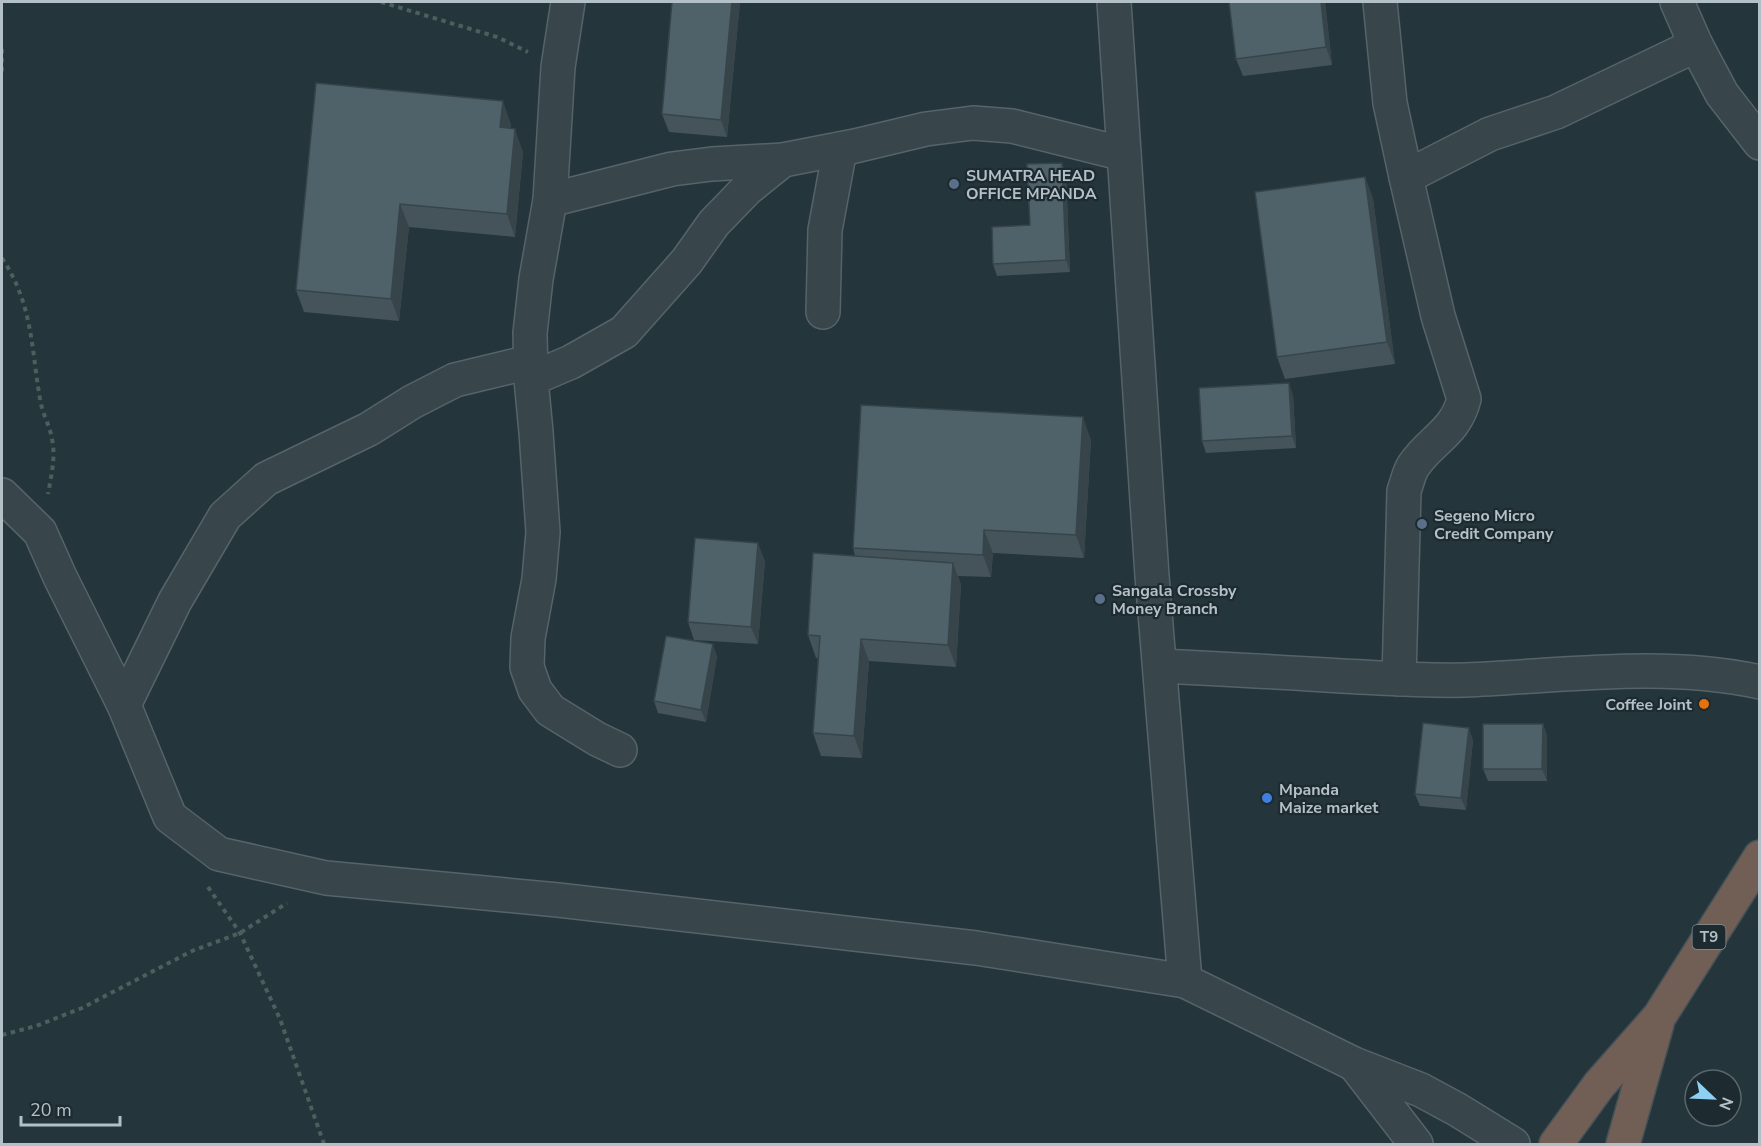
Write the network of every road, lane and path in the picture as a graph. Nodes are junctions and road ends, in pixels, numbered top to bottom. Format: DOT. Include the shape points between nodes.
graph roads {
  1 [pos="381,2"];
  2 [pos="568,2"];
  3 [pos="1114,2"];
  4 [pos="1380,2"];
  5 [pos="1677,2"];
  6 [pos="1696,45"];
  7 [pos="2,49"];
  8 [pos="558,67"];
  9 [pos="2,73"];
  10 [pos="1760,143"];
  11 [pos="840,149"];
  12 [pos="1124,154"];
  13 [pos="783,160"];
  14 [pos="1406,177"];
  15 [pos="550,200"];
  16 [pos="2,258"];
  17 [pos="824,312"];
  18 [pos="530,371"];
  19 [pos="2,495"];
  20 [pos="40,532"];
  21 [pos="1160,666"];
  22 [pos="1399,679"];
  23 [pos="1760,682"];
  24 [pos="124,705"];
  25 [pos="620,750"];
  26 [pos="1760,857"];
  27 [pos="326,878"];
  28 [pos="207,886"];
  29 [pos="240,933"];
  30 [pos="1185,981"];
  31 [pos="1659,1017"];
  32 [pos="2,1035"];
  33 [pos="1354,1064"];
  34 [pos="324,1144"];
  35 [pos="1416,1144"];
  36 [pos="1513,1144"];
  37 [pos="1556,1144"];
  38 [pos="1623,1144"];
  1 -- 8 [label="path" via="497,37"];
  2 -- 8 [label="street"];
  3 -- 12 [label="street"];
  4 -- 14 [label="street" via="1390,103"];
  5 -- 6 [label="street"];
  6 -- 10 [label="street" via="1722,94"];
  6 -- 14 [label="street" via="1556,112 1490,134"];
  7 -- 9 [label="path"];
  8 -- 15 [label="street"];
  11 -- 12 [label="street" via="926,129 973,123 1012,126"];
  11 -- 13 [label="street"];
  11 -- 17 [label="street" via="825,230"];
  12 -- 21 [label="street"];
  13 -- 15 [label="street" via="672,169"];
  13 -- 18 [label="street" via="747,189 714,224 624,332 571,362"];
  14 -- 22 [label="street" via="1438,316 1464,399 1453,426 1412,466 1404,491"];
  15 -- 18 [label="street" via="534,290"];
  16 -- 20 [label="path" via="26,307 40,403 52,440 52,470"];
  18 -- 24 [label="street" via="454,380 369,429 266,479 225,516 176,601"];
  18 -- 25 [label="street" via="543,532 527,667 535,690 550,710"];
  19 -- 20 [label="street"];
  20 -- 24 [label="street"];
  21 -- 22 [label="street"];
  21 -- 30 [label="street"];
  22 -- 23 [label="street" via="1675,671"];
  24 -- 27 [label="street" via="170,817 219,854"];
  26 -- 31 [label="highway, T9"];
  27 -- 29 [label="path"];
  27 -- 30 [label="street" via="570,901 976,948"];
  28 -- 29 [label="path"];
  29 -- 32 [label="path" via="192,951 82,1008"];
  29 -- 34 [label="path" via="280,1019"];
  30 -- 33 [label="street"];
  31 -- 37 [label="highway, T9" via="1599,1085"];
  31 -- 38 [label="highway, T9"];
  33 -- 35 [label="street"];
  33 -- 36 [label="street" via="1421,1090"];
}
